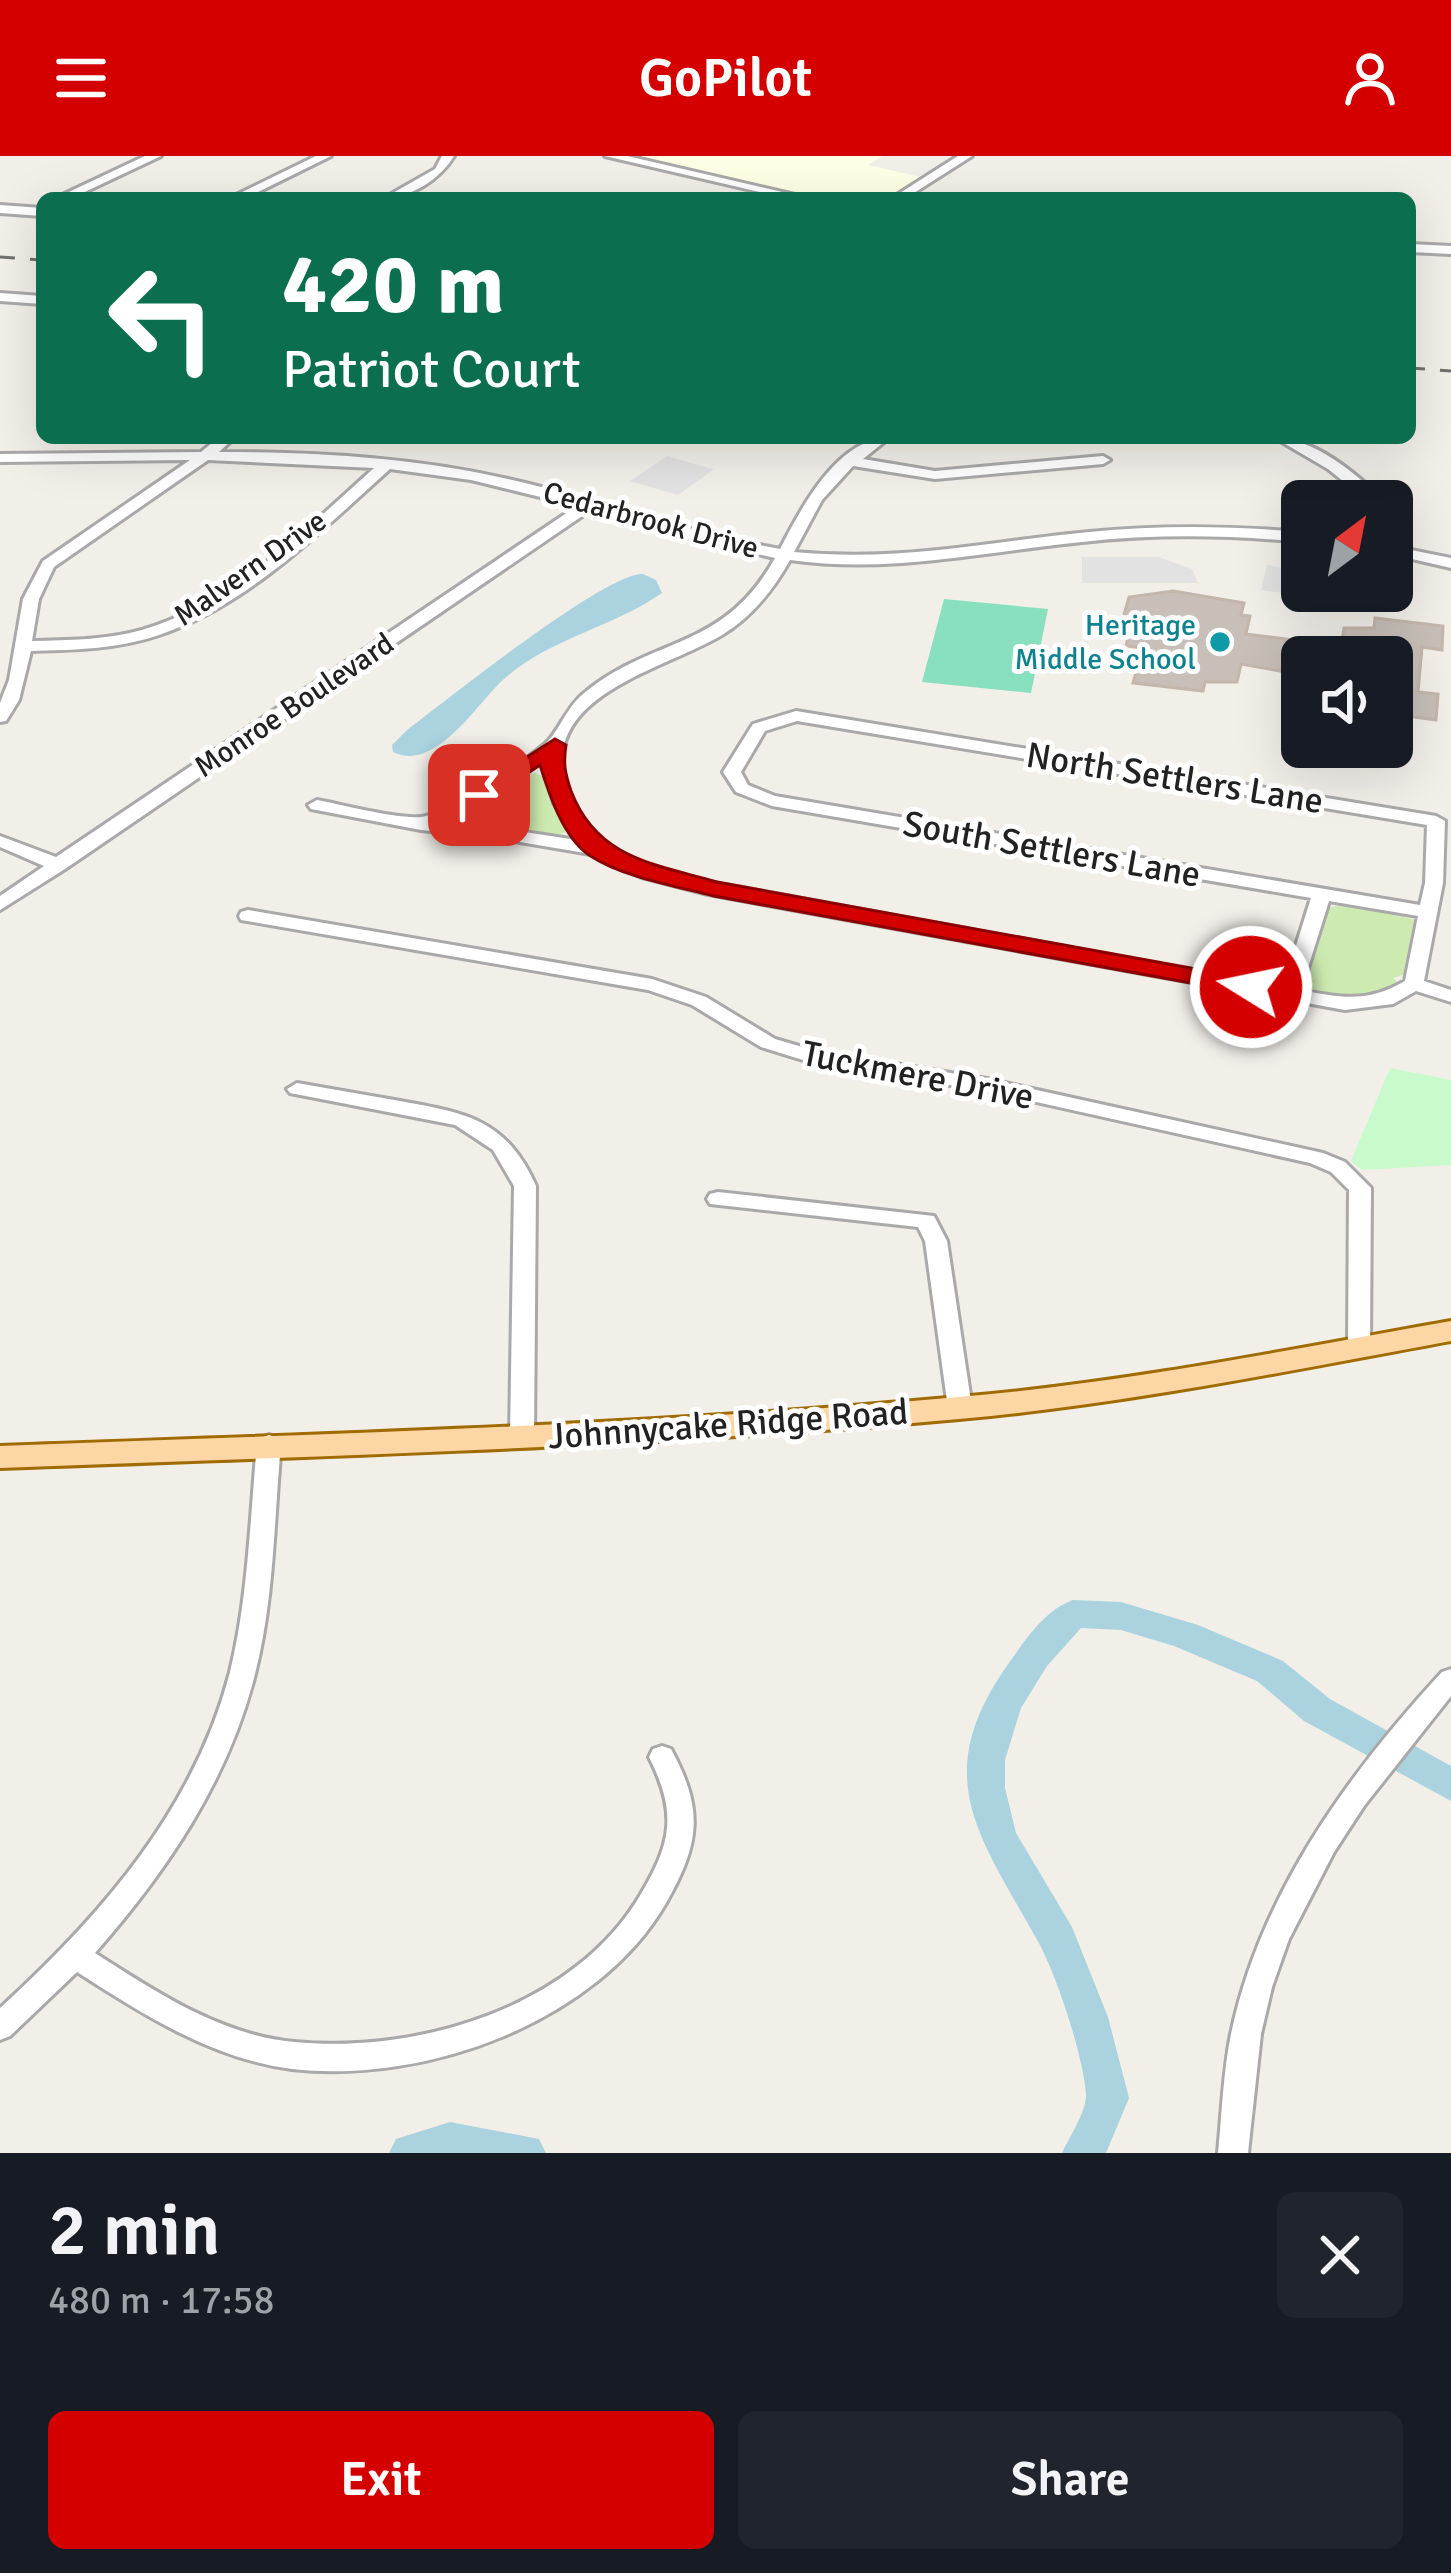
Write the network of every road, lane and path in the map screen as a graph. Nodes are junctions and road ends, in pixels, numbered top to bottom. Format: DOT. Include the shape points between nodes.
graph roads {
  1 [pos="155,156"];
  2 [pos="325,156"];
  3 [pos="448,156"];
  4 [pos="611,156"];
  5 [pos="966,156"];
  6 [pos="75,192"];
  7 [pos="249,192"];
  8 [pos="401,192"];
  9 [pos="775,192"];
  10 [pos="908,192"];
  11 [pos="0,209"];
  12 [pos="36,210"];
  13 [pos="1416,248"];
  14 [pos="1451,250"];
  15 [pos="0,297"];
  16 [pos="36,300"];
  17 [pos="219,444"];
  18 [pos="874,444"];
  19 [pos="1293,444"];
  20 [pos="0,458"];
  21 [pos="198,459"];
  22 [pos="1102,460"];
  23 [pos="851,461"];
  24 [pos="387,464"];
  25 [pos="1351,480"];
  26 [pos="588,505"];
  27 [pos="1281,536"];
  28 [pos="784,555"];
  29 [pos="1413,555"];
  30 [pos="1451,563"];
  31 [pos="26,646"];
  32 [pos="0,717"];
  33 [pos="754,734"];
  34 [pos="555,745"];
  35 [pos="317,805"];
  36 [pos="421,825"];
  37 [pos="0,841"];
  38 [pos="595,849"];
  39 [pos="58,865"];
  40 [pos="1322,894"];
  41 [pos="0,904"];
  42 [pos="1428,912"];
  43 [pos="248,916"];
  44 [pos="1414,984"];
  45 [pos="1290,994"];
  46 [pos="1451,996"];
  47 [pos="297,1089"];
  48 [pos="718,1199"];
  49 [pos="1451,1331"];
  50 [pos="1359,1349"];
  51 [pos="960,1408"];
  52 [pos="522,1436"];
  53 [pos="269,1444"];
  54 [pos="0,1457"];
  55 [pos="1451,1679"];
  56 [pos="662,1757"];
  57 [pos="75,1955"];
  58 [pos="0,2026"];
  59 [pos="1233,2153"];
  1 -- 6 [label="street"];
  2 -- 7 [label="street"];
  3 -- 8 [label="street" via="439,171"];
  4 -- 9 [label="street"];
  5 -- 10 [label="street"];
  11 -- 12 [label="street"];
  13 -- 14 [label="street"];
  15 -- 16 [label="street"];
  17 -- 21 [label="street"];
  18 -- 23 [label="street"];
  19 -- 25 [label="street"];
  20 -- 21 [label="street, Cedarbrook Drive"];
  21 -- 24 [label="street, Cedarbrook Drive"];
  21 -- 31 [label="street" via="48,564 32,594"];
  22 -- 23 [label="street" via="935,475"];
  23 -- 28 [label="street" via="828,480"];
  24 -- 26 [label="street, Cedarbrook Drive" via="516,484"];
  24 -- 31 [label="street, Malvern Drive" via="312,529 180,621 110,642"];
  26 -- 28 [label="street, Cedarbrook Drive"];
  26 -- 39 [label="street, Monroe Boulevard"];
  27 -- 28 [label="street, Cedarbrook Drive" via="1137,532 907,561"];
  28 -- 34 [label="street" via="740,616 608,684 575,712"];
  29 -- 30 [label="street"];
  31 -- 32 [label="street"];
  33 -- 40 [label="street, South Settlers Lane" via="734,782 772,801"];
  33 -- 42 [label="street, North Settlers Lane" via="778,718 819,718 1436,820"];
  34 -- 36 [label="street"];
  34 -- 38 [label="street" via="559,797"];
  35 -- 36 [label="street"];
  36 -- 38 [label="street"];
  37 -- 39 [label="street"];
  38 -- 45 [label="street" via="714,889"];
  39 -- 41 [label="street, Monroe Boulevard"];
  40 -- 42 [label="street, South Settlers Lane"];
  40 -- 45 [label="street"];
  42 -- 44 [label="street, North Settlers Lane"];
  43 -- 50 [label="street, Tuckmere Drive" via="652,985 813,1057 987,1085 1316,1158 1360,1189"];
  44 -- 45 [label="street" via="1368,1004"];
  44 -- 46 [label="street"];
  47 -- 52 [label="street" via="461,1119 510,1153 525,1186"];
  48 -- 51 [label="street" via="926,1221 936,1241"];
  49 -- 50 [label="main road, Johnnycake Ridge Road"];
  50 -- 51 [label="main road, Johnnycake Ridge Road"];
  51 -- 52 [label="main road, Johnnycake Ridge Road"];
  52 -- 53 [label="main road, Johnnycake Ridge Road"];
  53 -- 54 [label="main road, Johnnycake Ridge Road"];
  53 -- 57 [label="street" via="249,1638 231,1712 162,1849"];
  55 -- 59 [label="street" via="1405,1726 1337,1820 1274,1949 1246,2031"];
  56 -- 57 [label="street" via="681,1789 684,1814 650,1908 597,1970 545,2004 490,2026 326,2057 264,2049 214,2038"];
  57 -- 58 [label="street"];
}
